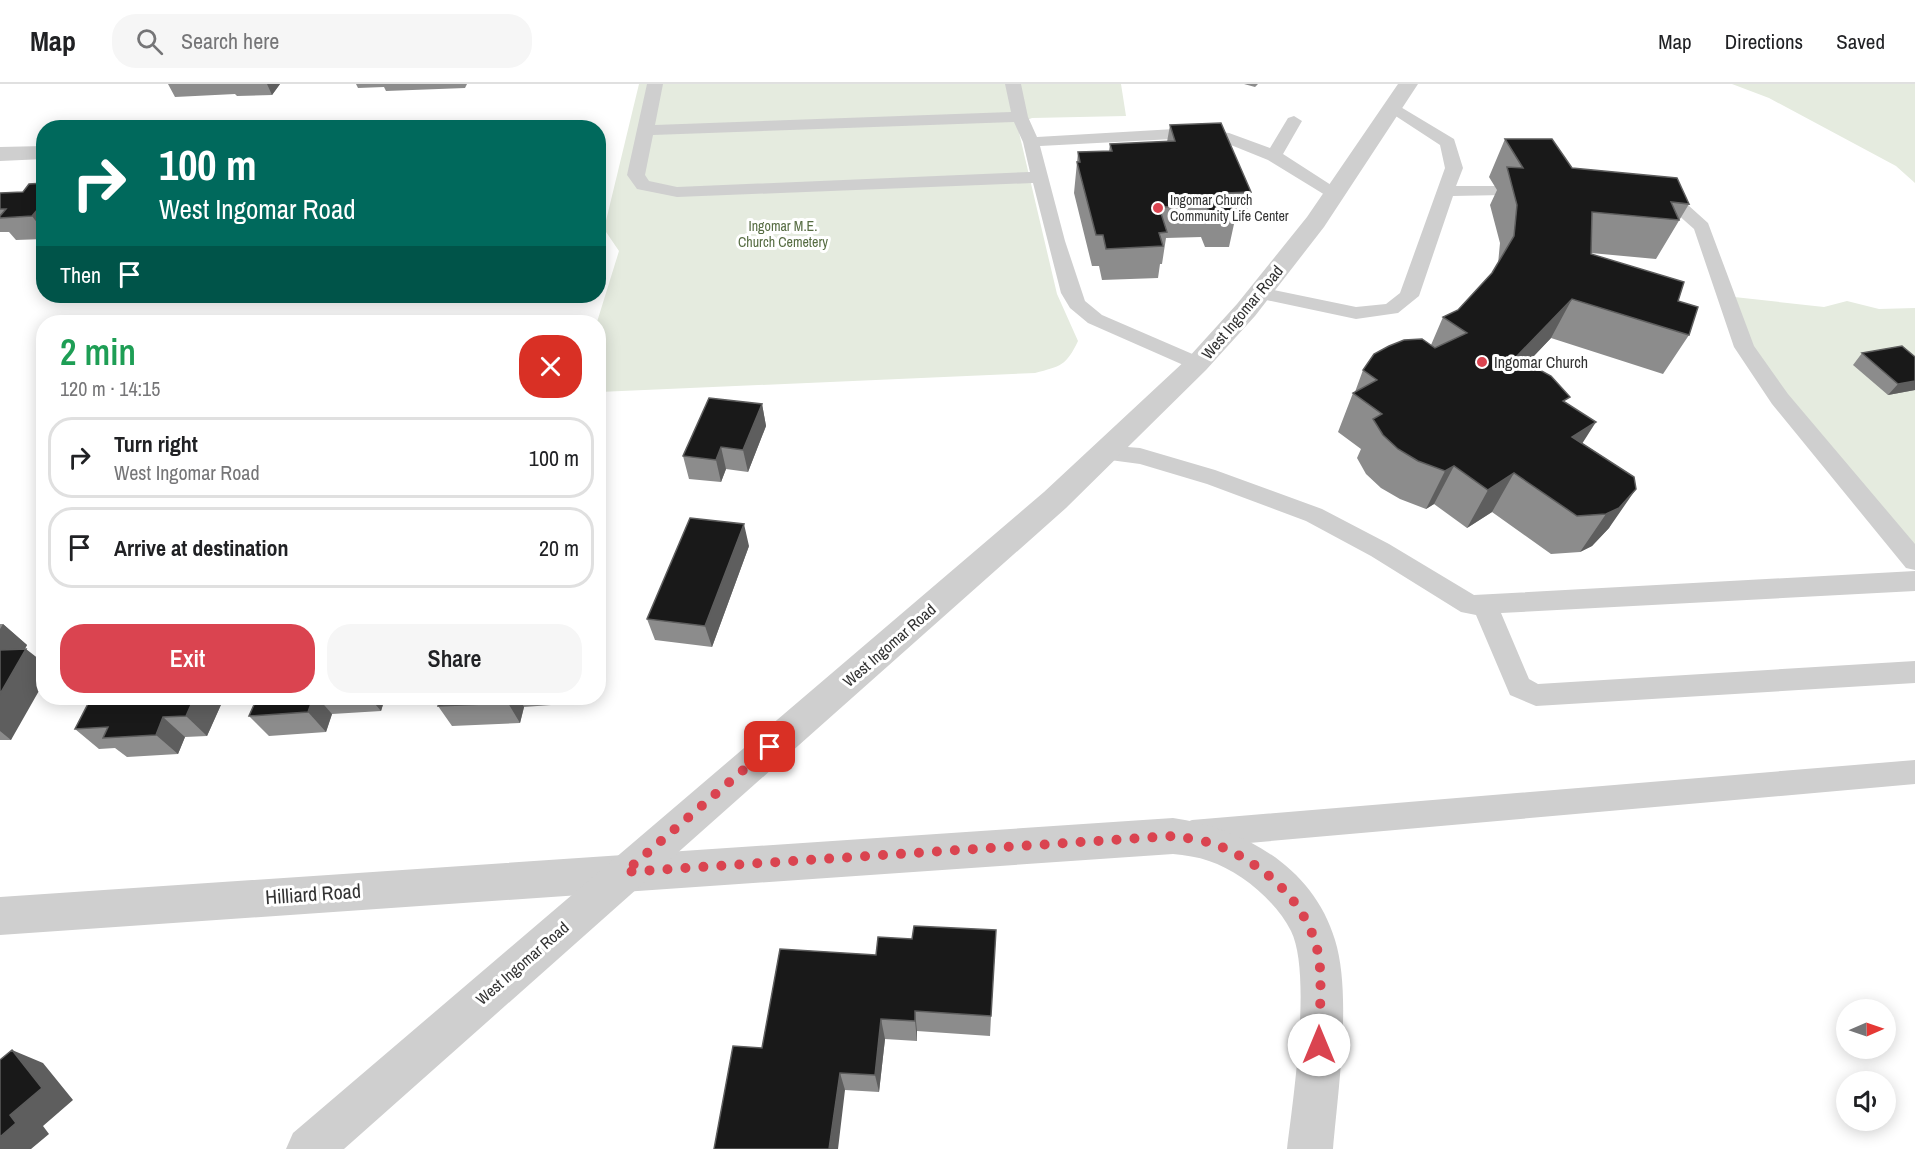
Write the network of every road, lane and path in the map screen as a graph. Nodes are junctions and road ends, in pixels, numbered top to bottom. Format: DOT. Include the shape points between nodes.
graph roads {
  1 [pos="655,84"];
  2 [pos="1014,84"];
  3 [pos="1408,84"];
  4 [pos="1394,108"];
  5 [pos="1020,117"];
  6 [pos="1294,121"];
  7 [pos="646,130"];
  8 [pos="1031,142"];
  9 [pos="36,152"];
  10 [pos="0,154"];
  11 [pos="1274,156"];
  12 [pos="1041,177"];
  13 [pos="1446,191"];
  14 [pos="1497,191"];
  15 [pos="1336,194"];
  16 [pos="1635,194"];
  17 [pos="1259,293"];
  18 [pos="1197,364"];
  19 [pos="1103,453"];
  20 [pos="1915,561"];
  21 [pos="1915,581"];
  22 [pos="1485,604"];
  23 [pos="1915,672"];
  24 [pos="1915,772"];
  25 [pos="1173,836"];
  26 [pos="625,872"];
  27 [pos="0,916"];
  28 [pos="309,1149"];
  29 [pos="1310,1149"];
  1 -- 7 [label="lane"];
  2 -- 5 [label="lane"];
  3 -- 4 [label="street, West Ingomar Road"];
  4 -- 13 [label="lane" via="1448,143 1454,168"];
  4 -- 15 [label="street, West Ingomar Road"];
  5 -- 7 [label="lane"];
  5 -- 8 [label="lane"];
  6 -- 11 [label="lane"];
  7 -- 12 [label="lane" via="636,175 643,185 658,190"];
  8 -- 11 [label="lane" via="1192,133 1223,136"];
  8 -- 12 [label="lane"];
  9 -- 10 [label="street"];
  11 -- 15 [label="lane"];
  12 -- 18 [label="lane" via="1056,241 1077,304 1095,319"];
  13 -- 14 [label="lane"];
  13 -- 17 [label="lane" via="1409,296 1391,309 1356,313"];
  15 -- 17 [label="street, West Ingomar Road"];
  16 -- 20 [label="lane" via="1658,194 1701,227 1744,346 1780,399"];
  17 -- 18 [label="street, West Ingomar Road"];
  18 -- 19 [label="street, West Ingomar Road"];
  19 -- 22 [label="lane" via="1140,456 1215,478 1314,515 1470,605"];
  19 -- 26 [label="street, West Ingomar Road" via="1055,500"];
  21 -- 22 [label="lane"];
  22 -- 23 [label="lane" via="1519,687 1536,695"];
  24 -- 25 [label="lane"];
  25 -- 26 [label="street, Hilliard Road"];
  25 -- 29 [label="street, Hilliard Road" via="1213,844 1268,873 1309,922 1318,954 1319,1045"];
  26 -- 27 [label="street, Hilliard Road"];
  26 -- 28 [label="street, West Ingomar Road"];
}
